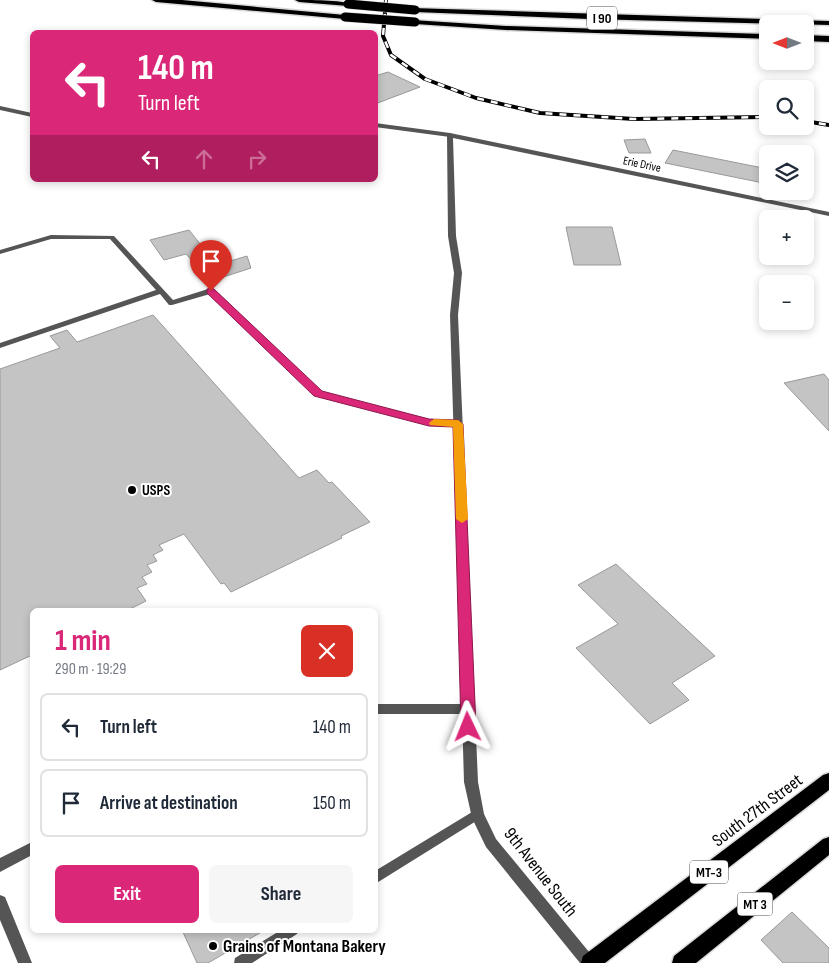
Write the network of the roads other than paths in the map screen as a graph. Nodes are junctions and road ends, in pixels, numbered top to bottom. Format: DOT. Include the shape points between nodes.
graph roads {
  1 [pos="156,0"];
  2 [pos="299,0"];
  3 [pos="829,22"];
  4 [pos="759,36"];
  5 [pos="814,37"];
  6 [pos="829,38"];
  7 [pos="0,108"];
  8 [pos="30,115"];
  9 [pos="378,125"];
  10 [pos="450,135"];
  11 [pos="829,214"];
  12 [pos="0,252"];
  13 [pos="160,291"];
  14 [pos="0,346"];
  15 [pos="458,424"];
  16 [pos="378,709"];
  17 [pos="468,709"];
  18 [pos="829,780"];
  19 [pos="477,814"];
  20 [pos="829,844"];
  21 [pos="30,849"];
  22 [pos="0,865"];
  23 [pos="378,876"];
  24 [pos="0,902"];
  25 [pos="288,933"];
  26 [pos="25,963"];
  27 [pos="240,963"];
  28 [pos="590,963"];
  29 [pos="681,963"];
  1 -- 4 [label="highway, I 90, bridge" via="506,28"];
  2 -- 3 [label="highway, I 90, bridge" via="415,10 598,18"];
  5 -- 6 [label="highway"];
  7 -- 8 [label="lane"];
  9 -- 10 [label="lane"];
  10 -- 11 [label="street, Erie Drive"];
  10 -- 15 [label="street, 9th Avenue South" via="452,236 458,273 454,315"];
  12 -- 13 [label="lane" via="51,237 112,238"];
  13 -- 14 [label="lane"];
  13 -- 15 [label="lane" via="172,304 211,291 318,394 429,422"];
  15 -- 17 [label="street, 9th Avenue South"];
  16 -- 17 [label="street"];
  17 -- 19 [label="street, 9th Avenue South" via="471,782"];
  18 -- 28 [label="main road, South 27th Street / MT-3"];
  19 -- 23 [label="lane"];
  19 -- 28 [label="street, 9th Avenue South" via="491,843"];
  20 -- 29 [label="main road, MT 3"];
  21 -- 22 [label="street"];
  24 -- 26 [label="street"];
  25 -- 27 [label="lane"];
}
